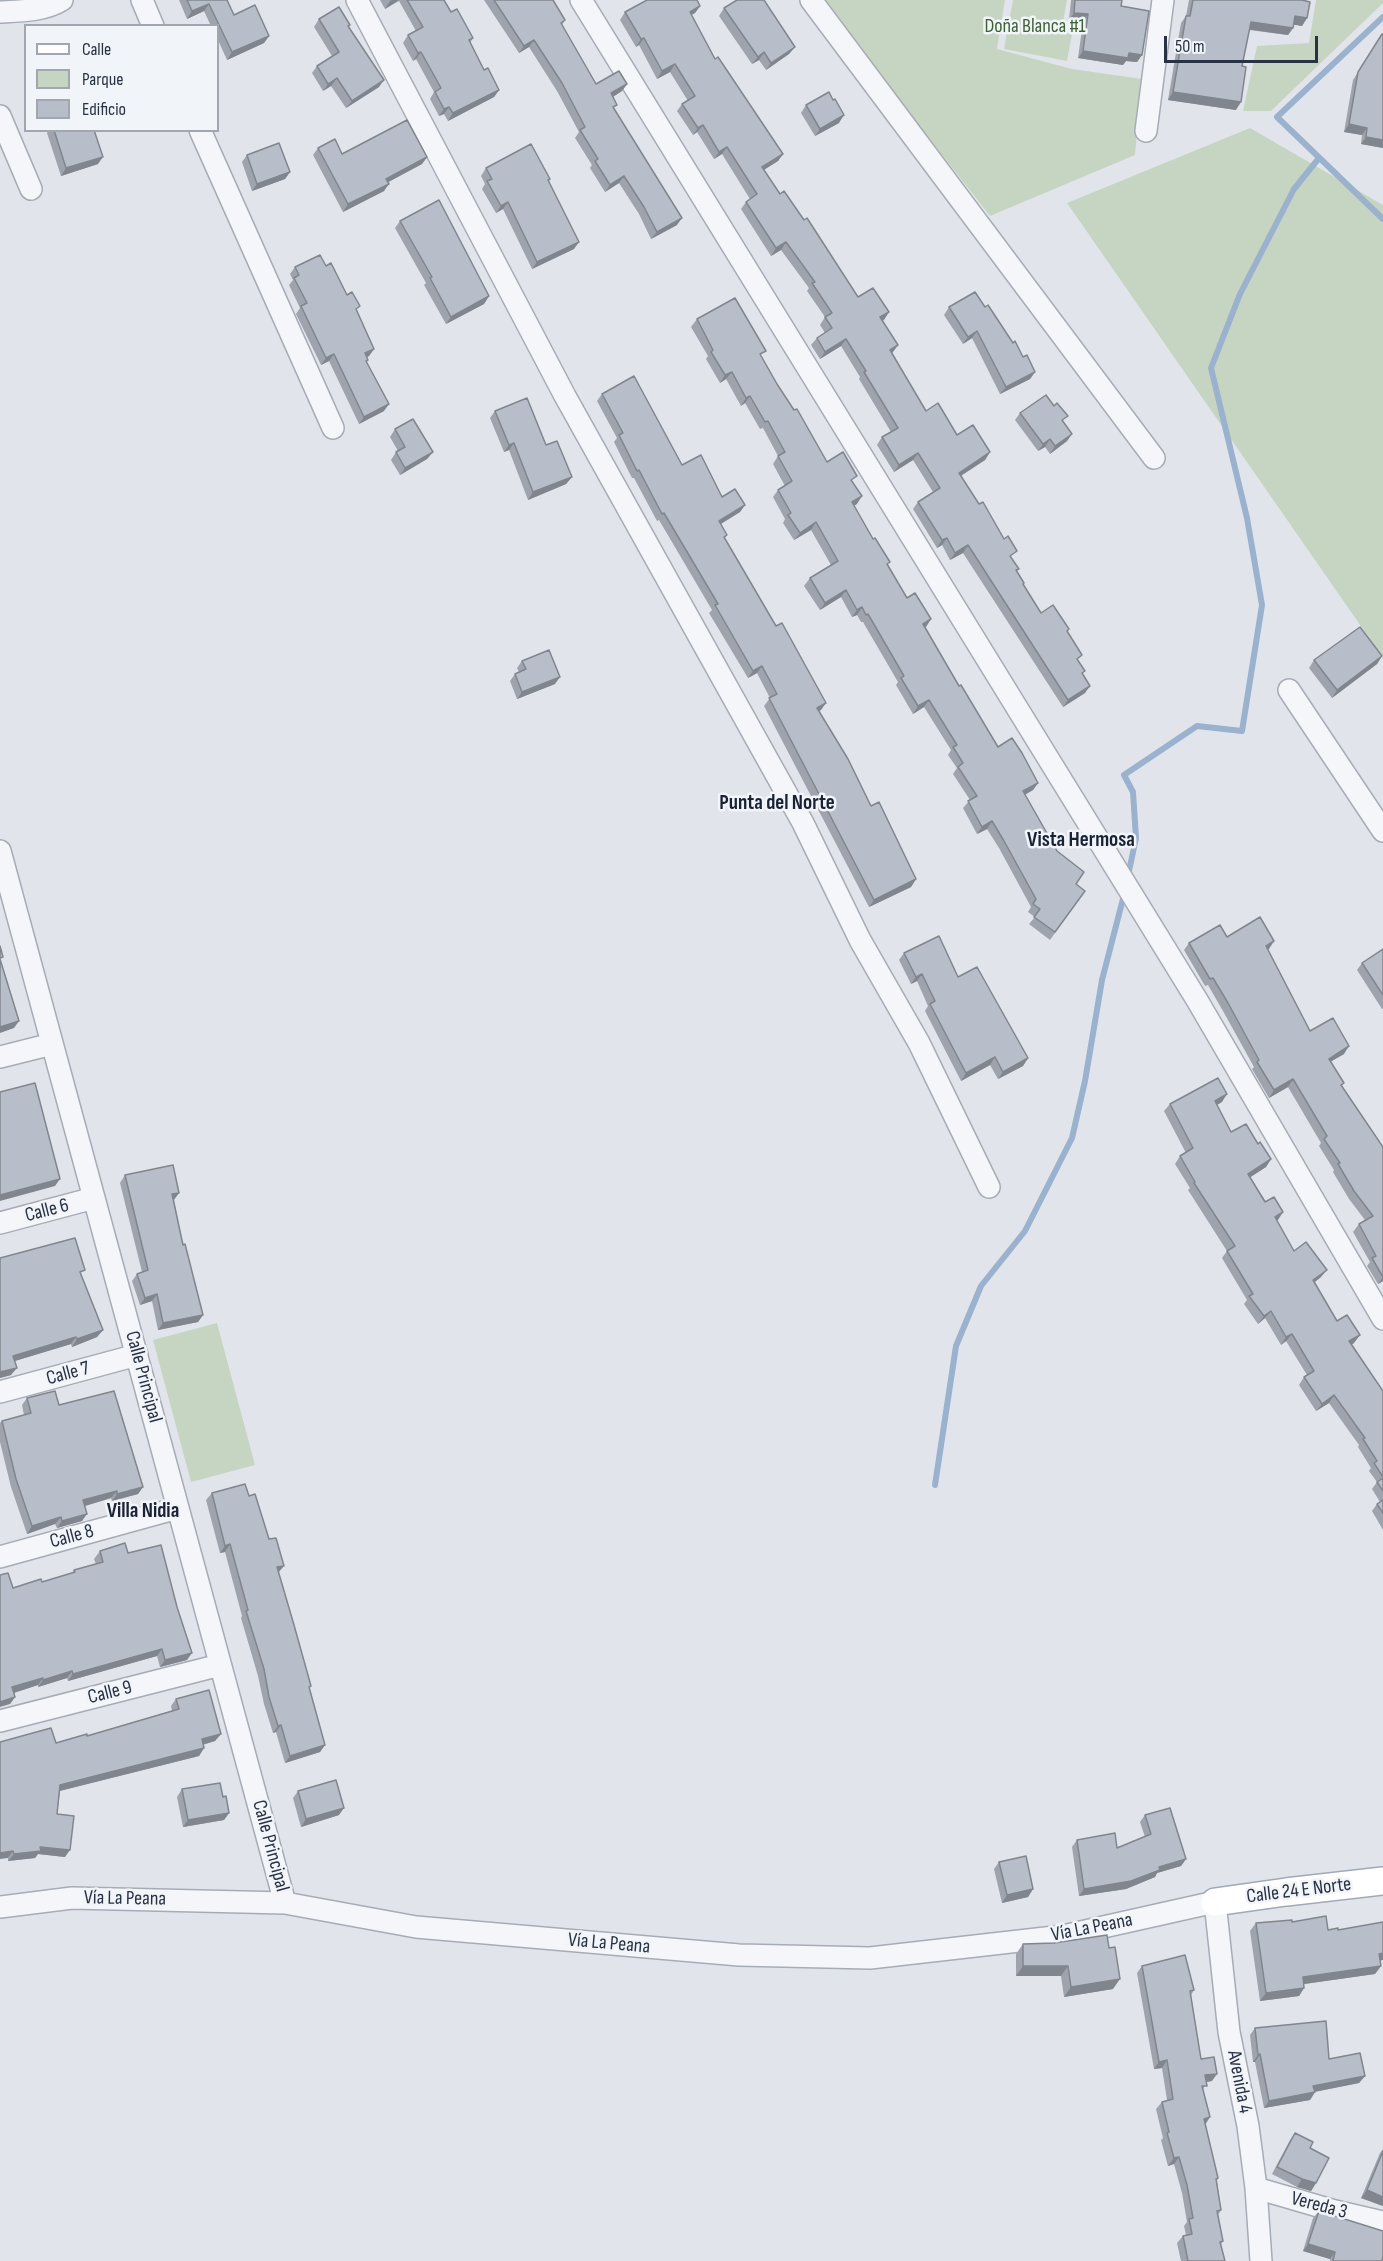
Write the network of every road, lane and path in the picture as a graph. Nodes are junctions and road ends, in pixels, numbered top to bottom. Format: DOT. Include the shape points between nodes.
graph roads {
  1 [pos="62,0"];
  2 [pos="142,0"];
  3 [pos="357,0"];
  4 [pos="581,0"];
  5 [pos="811,0"];
  6 [pos="1163,0"];
  7 [pos="0,12"];
  8 [pos="152,24"];
  9 [pos="0,116"];
  10 [pos="1146,131"];
  11 [pos="201,132"];
  12 [pos="31,189"];
  13 [pos="333,428"];
  14 [pos="1154,458"];
  15 [pos="1289,690"];
  16 [pos="1383,831"];
  17 [pos="0,851"];
  18 [pos="5,888"];
  19 [pos="52,1044"];
  20 [pos="0,1058"];
  21 [pos="989,1187"];
  22 [pos="94,1198"];
  23 [pos="0,1223"];
  24 [pos="1383,1319"];
  25 [pos="137,1355"];
  26 [pos="0,1392"];
  27 [pos="178,1508"];
  28 [pos="0,1557"];
  29 [pos="220,1665"];
  30 [pos="0,1721"];
  31 [pos="1383,1881"];
  32 [pos="1215,1902"];
  33 [pos="285,1903"];
  34 [pos="0,1907"];
  35 [pos="1256,2188"];
  36 [pos="1383,2222"];
  37 [pos="1261,2261"];
  1 -- 7 [label="street" via="55,5"];
  2 -- 8 [label="street"];
  3 -- 21 [label="street" via="565,396 803,824 860,940 919,1043"];
  4 -- 24 [label="street" via="1197,1000"];
  5 -- 14 [label="street"];
  6 -- 10 [label="street"];
  9 -- 12 [label="street"];
  11 -- 13 [label="street"];
  15 -- 16 [label="street"];
  17 -- 18 [label="street, Calle Principal"];
  18 -- 19 [label="street, Calle Principal"];
  19 -- 20 [label="street"];
  19 -- 22 [label="street, Calle Principal"];
  22 -- 23 [label="street, Calle 6"];
  22 -- 25 [label="street, Calle Principal"];
  25 -- 26 [label="street, Calle 7"];
  25 -- 27 [label="street, Calle Principal"];
  27 -- 28 [label="street, Calle 8"];
  27 -- 29 [label="street, Calle Principal"];
  29 -- 30 [label="street, Calle 9"];
  29 -- 33 [label="street, Calle Principal"];
  31 -- 32 [label="main road, Calle 24 E Norte"];
  32 -- 33 [label="street, Vía La Peana" via="1063,1936 870,1958 739,1955 416,1927"];
  32 -- 35 [label="street, Avenida 4" via="1230,2032"];
  33 -- 34 [label="street, Vía La Peana" via="72,1898"];
  35 -- 36 [label="street, Vereda 3"];
  35 -- 37 [label="street, Avenida 4"];
}
